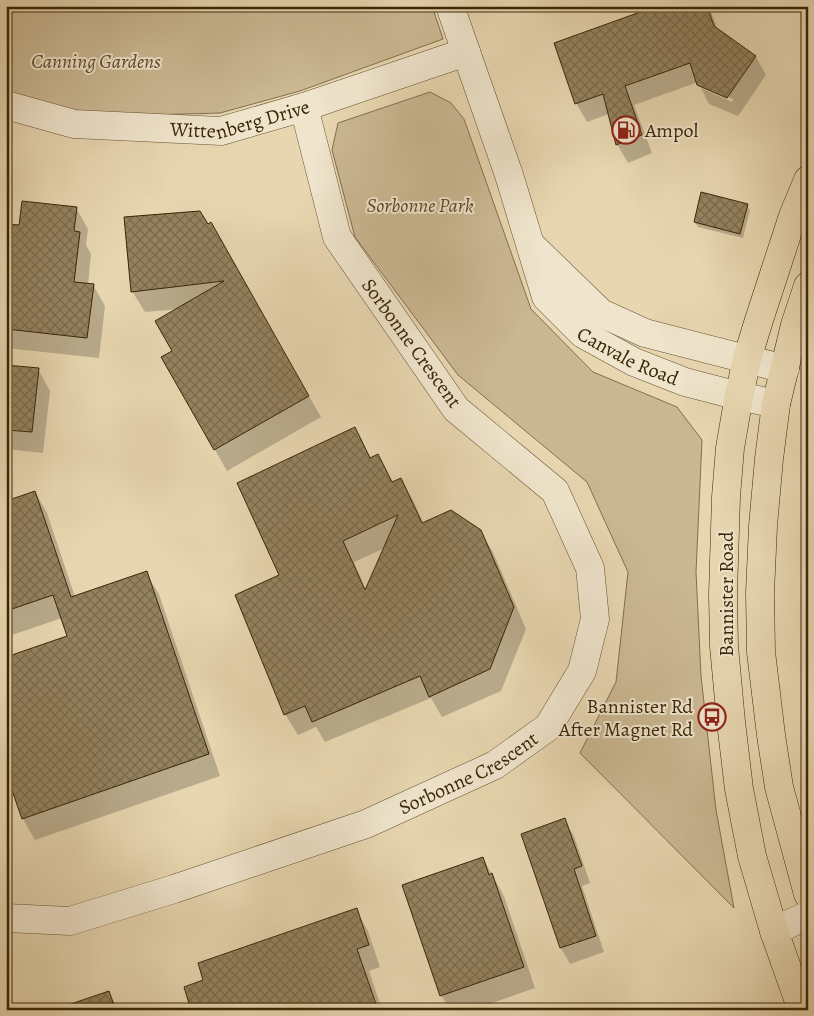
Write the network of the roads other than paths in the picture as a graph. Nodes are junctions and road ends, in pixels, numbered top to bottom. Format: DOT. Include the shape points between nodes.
graph roads {
  1 [pos="450,6"];
  2 [pos="466,52"];
  3 [pos="6,105"];
  4 [pos="304,107"];
  5 [pos="808,180"];
  6 [pos="530,245"];
  7 [pos="808,286"];
  8 [pos="747,359"];
  9 [pos="784,369"];
  10 [pos="739,396"];
  11 [pos="776,404"];
  12 [pos="808,894"];
  13 [pos="808,915"];
  14 [pos="6,918"];
  15 [pos="774,931"];
  16 [pos="802,1010"];
  1 -- 2 [label="street, Canvale Road"];
  2 -- 4 [label="street, Wittenberg Drive"];
  2 -- 6 [label="street, Canvale Road"];
  3 -- 4 [label="street, Wittenberg Drive" via="74,124 221,131"];
  4 -- 14 [label="street, Sorbonne Crescent" via="337,237 456,409 555,491 590,568 595,619 582,671 548,727 495,765 366,824 70,921"];
  5 -- 8 [label="main road, Bannister Road" via="793,216"];
  6 -- 8 [label="street, Canvale Road" via="601,312 645,334"];
  6 -- 10 [label="street, Canvale Road" via="546,297 583,334 634,362 685,382"];
  7 -- 9 [label="main road, Bannister Road"];
  8 -- 9 [label="street, Canvale Road"];
  8 -- 10 [label="main road, Bannister Road"];
  9 -- 11 [label="main road, Bannister Road"];
  10 -- 11 [label="street, Canvale Road"];
  10 -- 15 [label="main road, Bannister Road" via="726,497 724,646 739,789 752,856"];
  11 -- 12 [label="main road, Bannister Road" via="763,526 761,652 779,786"];
  13 -- 15 [label="street"];
  15 -- 16 [label="main road, Bannister Road"];
}
